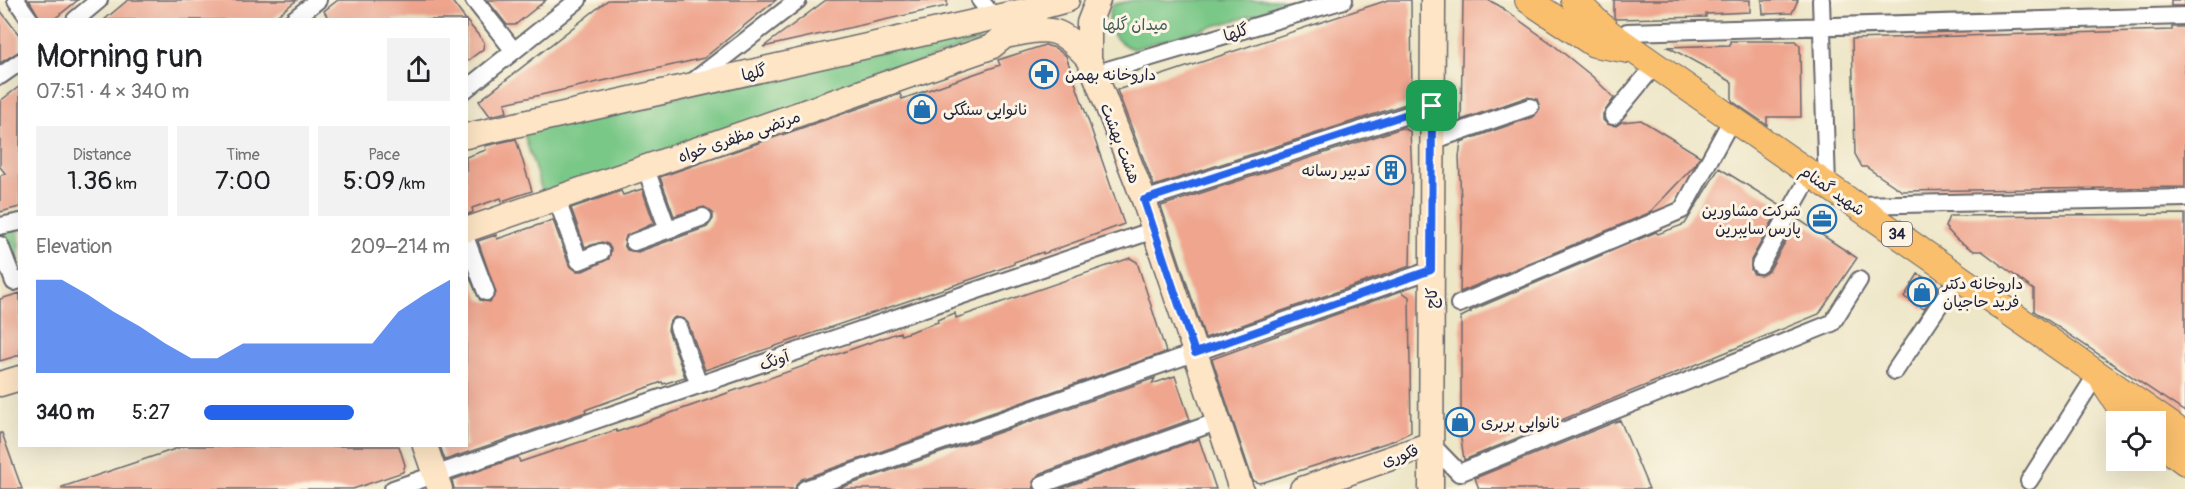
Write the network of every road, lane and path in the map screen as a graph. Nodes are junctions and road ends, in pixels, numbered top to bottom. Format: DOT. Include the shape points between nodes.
graph roads {
  1 [pos="16,0"];
  2 [pos="99,0"];
  3 [pos="318,0"];
  4 [pos="474,0"];
  5 [pos="578,0"];
  6 [pos="798,0"];
  7 [pos="1067,0"];
  8 [pos="1098,0"];
  9 [pos="1344,0"];
  10 [pos="1432,0"];
  11 [pos="1528,0"];
  12 [pos="1574,0"];
  13 [pos="1821,0"];
  14 [pos="2185,16"];
  15 [pos="994,17"];
  16 [pos="29,18"];
  17 [pos="77,18"];
  18 [pos="296,18"];
  19 [pos="1822,27"];
  20 [pos="1638,50"];
  21 [pos="514,51"];
  22 [pos="18,63"];
  23 [pos="1091,66"];
  24 [pos="0,76"];
  25 [pos="468,87"];
  26 [pos="685,87"];
  27 [pos="1432,106"];
  28 [pos="1530,107"];
  29 [pos="1613,116"];
  30 [pos="1732,119"];
  31 [pos="468,135"];
  32 [pos="1432,141"];
  33 [pos="646,169"];
  34 [pos="1819,180"];
  35 [pos="2185,198"];
  36 [pos="557,200"];
  37 [pos="1144,200"];
  38 [pos="1855,205"];
  39 [pos="702,218"];
  40 [pos="18,222"];
  41 [pos="0,226"];
  42 [pos="468,229"];
  43 [pos="668,230"];
  44 [pos="1154,230"];
  45 [pos="634,242"];
  46 [pos="468,244"];
  47 [pos="0,246"];
  48 [pos="601,252"];
  49 [pos="1760,265"];
  50 [pos="1431,270"];
  51 [pos="1958,277"];
  52 [pos="1859,280"];
  53 [pos="18,281"];
  54 [pos="486,292"];
  55 [pos="1459,304"];
  56 [pos="678,327"];
  57 [pos="1195,353"];
  58 [pos="1895,371"];
  59 [pos="2097,374"];
  60 [pos="18,379"];
  61 [pos="0,384"];
  62 [pos="699,385"];
  63 [pos="2122,411"];
  64 [pos="1219,421"];
  65 [pos="2185,435"];
  66 [pos="1431,444"];
  67 [pos="425,447"];
  68 [pos="2166,448"];
  69 [pos="2185,462"];
  70 [pos="2029,481"];
  71 [pos="438,482"];
  72 [pos="1043,484"];
  73 [pos="393,489"];
  74 [pos="805,489"];
  75 [pos="1241,489"];
  76 [pos="1302,489"];
  77 [pos="1431,489"];
  1 -- 16 [label="street"];
  2 -- 17 [label="street"];
  3 -- 18 [label="street"];
  4 -- 21 [label="street"];
  5 -- 21 [label="street"];
  6 -- 26 [label="street"];
  7 -- 15 [label="main road, گلها"];
  8 -- 23 [label="main road, هشت بهشت" via="1089,23"];
  9 -- 23 [label="street, گلها"];
  10 -- 27 [label="main road, کاج"];
  11 -- 20 [label="main road" via="1594,44"];
  12 -- 20 [label="main road, شهید گمنام / 34" via="1609,33"];
  13 -- 19 [label="street"];
  14 -- 19 [label="street"];
  15 -- 23 [label="main road" via="1066,36"];
  15 -- 26 [label="main road, گلها"];
  15 -- 33 [label="main road, مرتضی مظفری خواه" via="991,47"];
  19 -- 20 [label="street"];
  19 -- 34 [label="street"];
  20 -- 29 [label="street"];
  20 -- 30 [label="main road, شهید گمنام / 34"];
  21 -- 25 [label="street"];
  22 -- 24 [label="street"];
  23 -- 37 [label="main road, هشت بهشت"];
  26 -- 31 [label="main road, گلها"];
  27 -- 32 [label="main road, کاج"];
  27 -- 37 [label="street"];
  28 -- 32 [label="street"];
  30 -- 34 [label="main road, شهید گمنام / 34"];
  30 -- 55 [label="street" via="1682,210"];
  32 -- 50 [label="main road, کاج"];
  33 -- 36 [label="main road, مرتضی مظفری خواه"];
  33 -- 43 [label="street"];
  34 -- 38 [label="main road, شهید گمنام / 34"];
  34 -- 49 [label="street"];
  35 -- 38 [label="street"];
  36 -- 42 [label="main road, مرتضی مظفری خواه"];
  36 -- 48 [label="street" via="579,261"];
  37 -- 44 [label="main road, هشت بهشت"];
  38 -- 51 [label="main road, شهید گمنام / 34"];
  39 -- 43 [label="street"];
  40 -- 41 [label="street"];
  43 -- 45 [label="street"];
  44 -- 57 [label="main road, هشت بهشت"];
  44 -- 62 [label="street, آونگ"];
  46 -- 54 [label="street"];
  47 -- 53 [label="street" via="14,282"];
  50 -- 57 [label="street"];
  50 -- 66 [label="main road, کاج"];
  51 -- 58 [label="street"];
  51 -- 59 [label="main road, شهید گمنام / 34"];
  52 -- 66 [label="street" via="1832,323 1459,473"];
  56 -- 62 [label="street"];
  57 -- 64 [label="main road, هشت بهشت"];
  57 -- 74 [label="street"];
  59 -- 63 [label="main road, شهید گمنام"];
  59 -- 65 [label="main road, شهید گمنام / 34"];
  59 -- 70 [label="street"];
  60 -- 61 [label="main road"];
  62 -- 71 [label="street, آونگ"];
  64 -- 72 [label="street"];
  64 -- 75 [label="main road, هشت بهشت"];
  66 -- 76 [label="main road, فکوری"];
  66 -- 77 [label="main road, کاج"];
  67 -- 71 [label="main road"];
  68 -- 69 [label="main road"];
  71 -- 73 [label="street, آونگ"];
}
